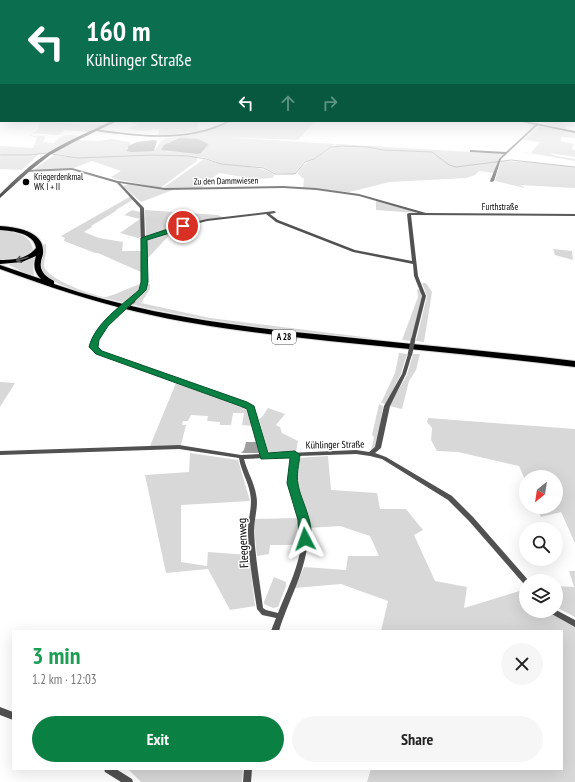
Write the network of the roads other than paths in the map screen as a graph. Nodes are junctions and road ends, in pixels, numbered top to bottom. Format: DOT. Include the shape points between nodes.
graph roads {
  1 [pos="61,146"];
  2 [pos="513,146"];
  3 [pos="471,151"];
  4 [pos="506,153"];
  5 [pos="27,171"];
  6 [pos="492,181"];
  7 [pos="118,182"];
  8 [pos="128,184"];
  9 [pos="122,186"];
  10 [pos="9,189"];
  11 [pos="0,197"];
  12 [pos="0,200"];
  13 [pos="274,212"];
  14 [pos="267,213"];
  15 [pos="425,214"];
  16 [pos="575,215"];
  17 [pos="0,228"];
  18 [pos="144,239"];
  19 [pos="40,248"];
  20 [pos="0,262"];
  21 [pos="415,263"];
  22 [pos="0,267"];
  23 [pos="0,271"];
  24 [pos="66,291"];
  25 [pos="575,364"];
  26 [pos="575,368"];
  27 [pos="378,448"];
  28 [pos="0,453"];
  29 [pos="370,454"];
  30 [pos="295,455"];
  31 [pos="264,456"];
  32 [pos="381,456"];
  33 [pos="241,457"];
  34 [pos="519,574"];
  35 [pos="279,616"];
  36 [pos="563,617"];
  37 [pos="575,624"];
  38 [pos="275,630"];
  39 [pos="0,711"];
  40 [pos="12,716"];
  41 [pos="110,770"];
  42 [pos="248,770"];
  43 [pos="129,782"];
  44 [pos="247,782"];
  1 -- 5 [label="main road"];
  2 -- 4 [label="street"];
  3 -- 4 [label="street"];
  4 -- 6 [label="street"];
  5 -- 7 [label="street, Zu den Dammwiesen" via="66,169"];
  5 -- 10 [label="main road"];
  7 -- 8 [label="street, Zu den Dammwiesen"];
  7 -- 9 [label="street"];
  8 -- 9 [label="street"];
  8 -- 15 [label="street, Zu den Dammwiesen" via="173,189 316,189 359,195"];
  9 -- 18 [label="street" via="142,208"];
  10 -- 11 [label="main road"];
  10 -- 12 [label="main road"];
  13 -- 14 [label="street"];
  14 -- 18 [label="street" via="208,220"];
  14 -- 21 [label="street" via="277,221 354,251"];
  15 -- 16 [label="street, Furthstraße"];
  15 -- 21 [label="street" via="409,214"];
  17 -- 19 [label="highway" via="17,230 29,235 36,240"];
  18 -- 31 [label="street, bridge" via="144,286 139,295 105,325 95,340 96,351 248,405 253,413"];
  19 -- 20 [label="highway, one-way" via="22,260"];
  19 -- 24 [label="highway" via="37,263 39,273 47,281"];
  21 -- 27 [label="street, bridge" via="416,276 424,296 404,374 387,406"];
  22 -- 24 [label="highway, A 28"];
  23 -- 26 [label="highway, A 28" via="49,290 91,302 206,327"];
  24 -- 25 [label="highway, A 28" via="138,310 222,326"];
  27 -- 29 [label="street"];
  27 -- 32 [label="street"];
  28 -- 33 [label="street, Kühlinger Straße" via="179,447"];
  29 -- 30 [label="street, Kühlinger Straße" via="341,452"];
  29 -- 32 [label="street, Kühlinger Straße"];
  30 -- 31 [label="street, Kühlinger Straße"];
  30 -- 35 [label="street" via="292,483 304,520 305,547 302,565"];
  31 -- 33 [label="street, Kühlinger Straße"];
  32 -- 34 [label="street, Kühlinger Straße" via="450,498"];
  33 -- 35 [label="street, Fleegenweg" via="254,498 251,524 260,609"];
  35 -- 38 [label="street"];
  36 -- 37 [label="street"];
  39 -- 40 [label="street"];
  41 -- 43 [label="street"];
  42 -- 44 [label="street"];
}
